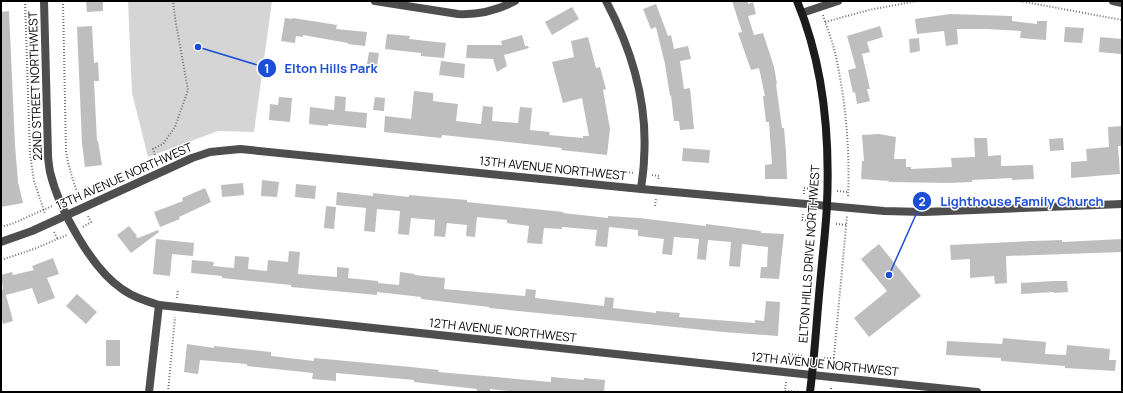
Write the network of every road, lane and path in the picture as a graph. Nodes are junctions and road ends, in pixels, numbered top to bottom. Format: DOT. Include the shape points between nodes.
graph roads {
  1 [pos="25,1"];
  2 [pos="44,1"];
  3 [pos="63,1"];
  4 [pos="173,1"];
  5 [pos="375,1"];
  6 [pos="515,1"];
  7 [pos="606,1"];
  8 [pos="797,1"];
  9 [pos="838,1"];
  10 [pos="917,1"];
  11 [pos="1020,1"];
  12 [pos="1113,1"];
  13 [pos="1122,3"];
  14 [pos="802,13"];
  15 [pos="1122,20"];
  16 [pos="155,155"];
  17 [pos="641,189"];
  18 [pos="848,192"];
  19 [pos="78,194"];
  20 [pos="1122,204"];
  21 [pos="827,206"];
  22 [pos="67,215"];
  23 [pos="847,225"];
  24 [pos="1,227"];
  25 [pos="58,240"];
  26 [pos="1,242"];
  27 [pos="1,260"];
  28 [pos="178,290"];
  29 [pos="159,305"];
  30 [pos="176,307"];
  31 [pos="834,358"];
  32 [pos="812,375"];
  33 [pos="785,391"];
  34 [pos="149,392"];
  35 [pos="168,392"];
  36 [pos="801,392"];
  37 [pos="810,392"];
  38 [pos="977,392"];
  1 -- 24 [label="path" via="30,154 34,181 43,210"];
  2 -- 22 [label="street, 22ND STREET NORTHWEST" via="48,154 50,172"];
  3 -- 19 [label="path" via="66,152"];
  4 -- 16 [label="path" via="188,90 175,127 163,144 153,149"];
  5 -- 6 [label="street" via="470,15 484,13"];
  7 -- 17 [label="street" via="621,31 637,80 645,139"];
  8 -- 14 [label="main road, ELTON HILLS DRIVE NORTHWEST"];
  9 -- 14 [label="street"];
  10 -- 18 [label="path" via="825,22 830,33 843,93 849,154"];
  11 -- 15 [label="path"];
  12 -- 13 [label="street"];
  14 -- 21 [label="main road, ELTON HILLS DRIVE NORTHWEST" via="825,107 828,150"];
  17 -- 21 [label="street, 13TH AVENUE NORTHWEST"];
  17 -- 22 [label="street, 13TH AVENUE NORTHWEST" via="240,149 210,152 192,158"];
  20 -- 21 [label="street, 13TH AVENUE NORTHWEST" via="924,212"];
  21 -- 32 [label="main road, ELTON HILLS DRIVE NORTHWEST"];
  22 -- 26 [label="street, 13TH AVENUE NORTHWEST"];
  22 -- 29 [label="street, 12TH AVENUE NORTHWEST" via="91,258 121,289 139,299"];
  23 -- 31 [label="path"];
  25 -- 27 [label="path"];
  28 -- 30 [label="path"];
  29 -- 30 [label="street, 12TH AVENUE NORTHWEST"];
  29 -- 34 [label="street"];
  30 -- 32 [label="street, 12TH AVENUE NORTHWEST"];
  30 -- 35 [label="path"];
  32 -- 37 [label="main road, ELTON HILLS DRIVE NORTHWEST"];
  32 -- 38 [label="street, 12TH AVENUE NORTHWEST"];
  33 -- 36 [label="path"];
}
